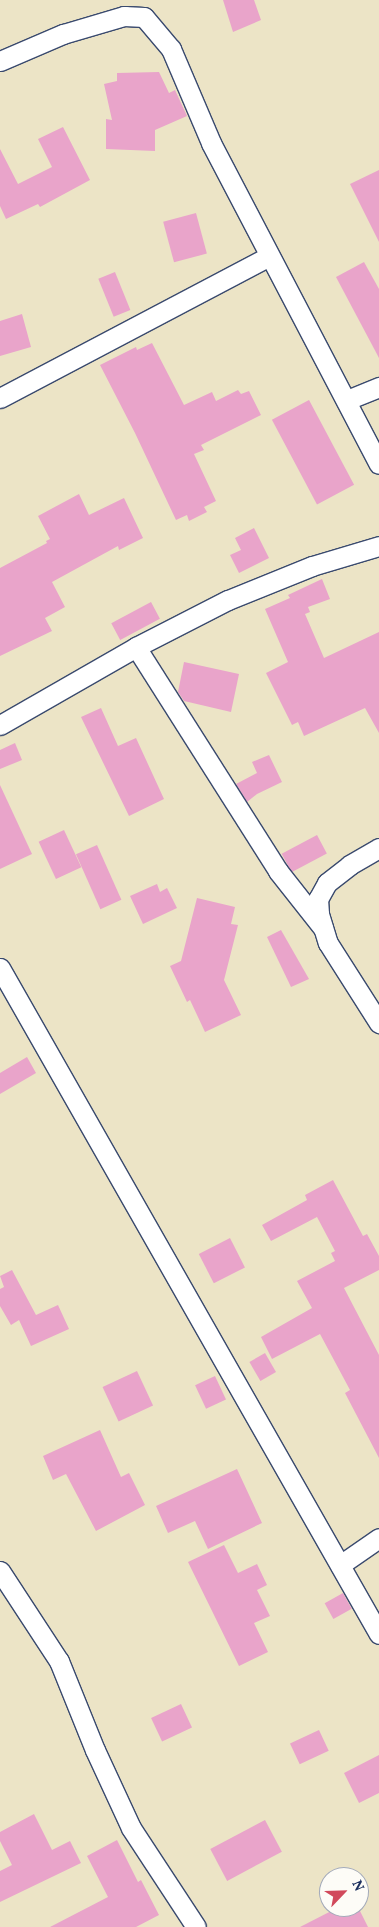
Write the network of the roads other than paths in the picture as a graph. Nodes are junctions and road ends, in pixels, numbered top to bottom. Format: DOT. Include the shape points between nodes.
graph roads {
  1 [pos="132,8"];
  2 [pos="0,61"];
  3 [pos="269,256"];
  4 [pos="379,387"];
  5 [pos="0,398"];
  6 [pos="347,400"];
  7 [pos="379,464"];
  8 [pos="379,546"];
  9 [pos="136,647"];
  10 [pos="0,725"];
  11 [pos="379,848"];
  12 [pos="323,928"];
  13 [pos="0,968"];
  14 [pos="379,1023"];
  15 [pos="379,1538"];
  16 [pos="340,1565"];
  17 [pos="0,1571"];
  18 [pos="379,1634"];
  19 [pos="196,1927"];
  1 -- 2 [label="street" via="124,16 62,34"];
  1 -- 3 [label="street" via="171,49 211,143"];
  3 -- 5 [label="street"];
  3 -- 6 [label="street"];
  4 -- 6 [label="street"];
  6 -- 7 [label="street"];
  8 -- 9 [label="street" via="312,566 228,600"];
  9 -- 10 [label="street"];
  9 -- 12 [label="street" via="278,871"];
  11 -- 12 [label="street" via="327,883 318,899"];
  12 -- 14 [label="street" via="328,943"];
  13 -- 16 [label="street"];
  15 -- 16 [label="street"];
  16 -- 18 [label="street"];
  17 -- 19 [label="street" via="59,1662 131,1828"];
}
